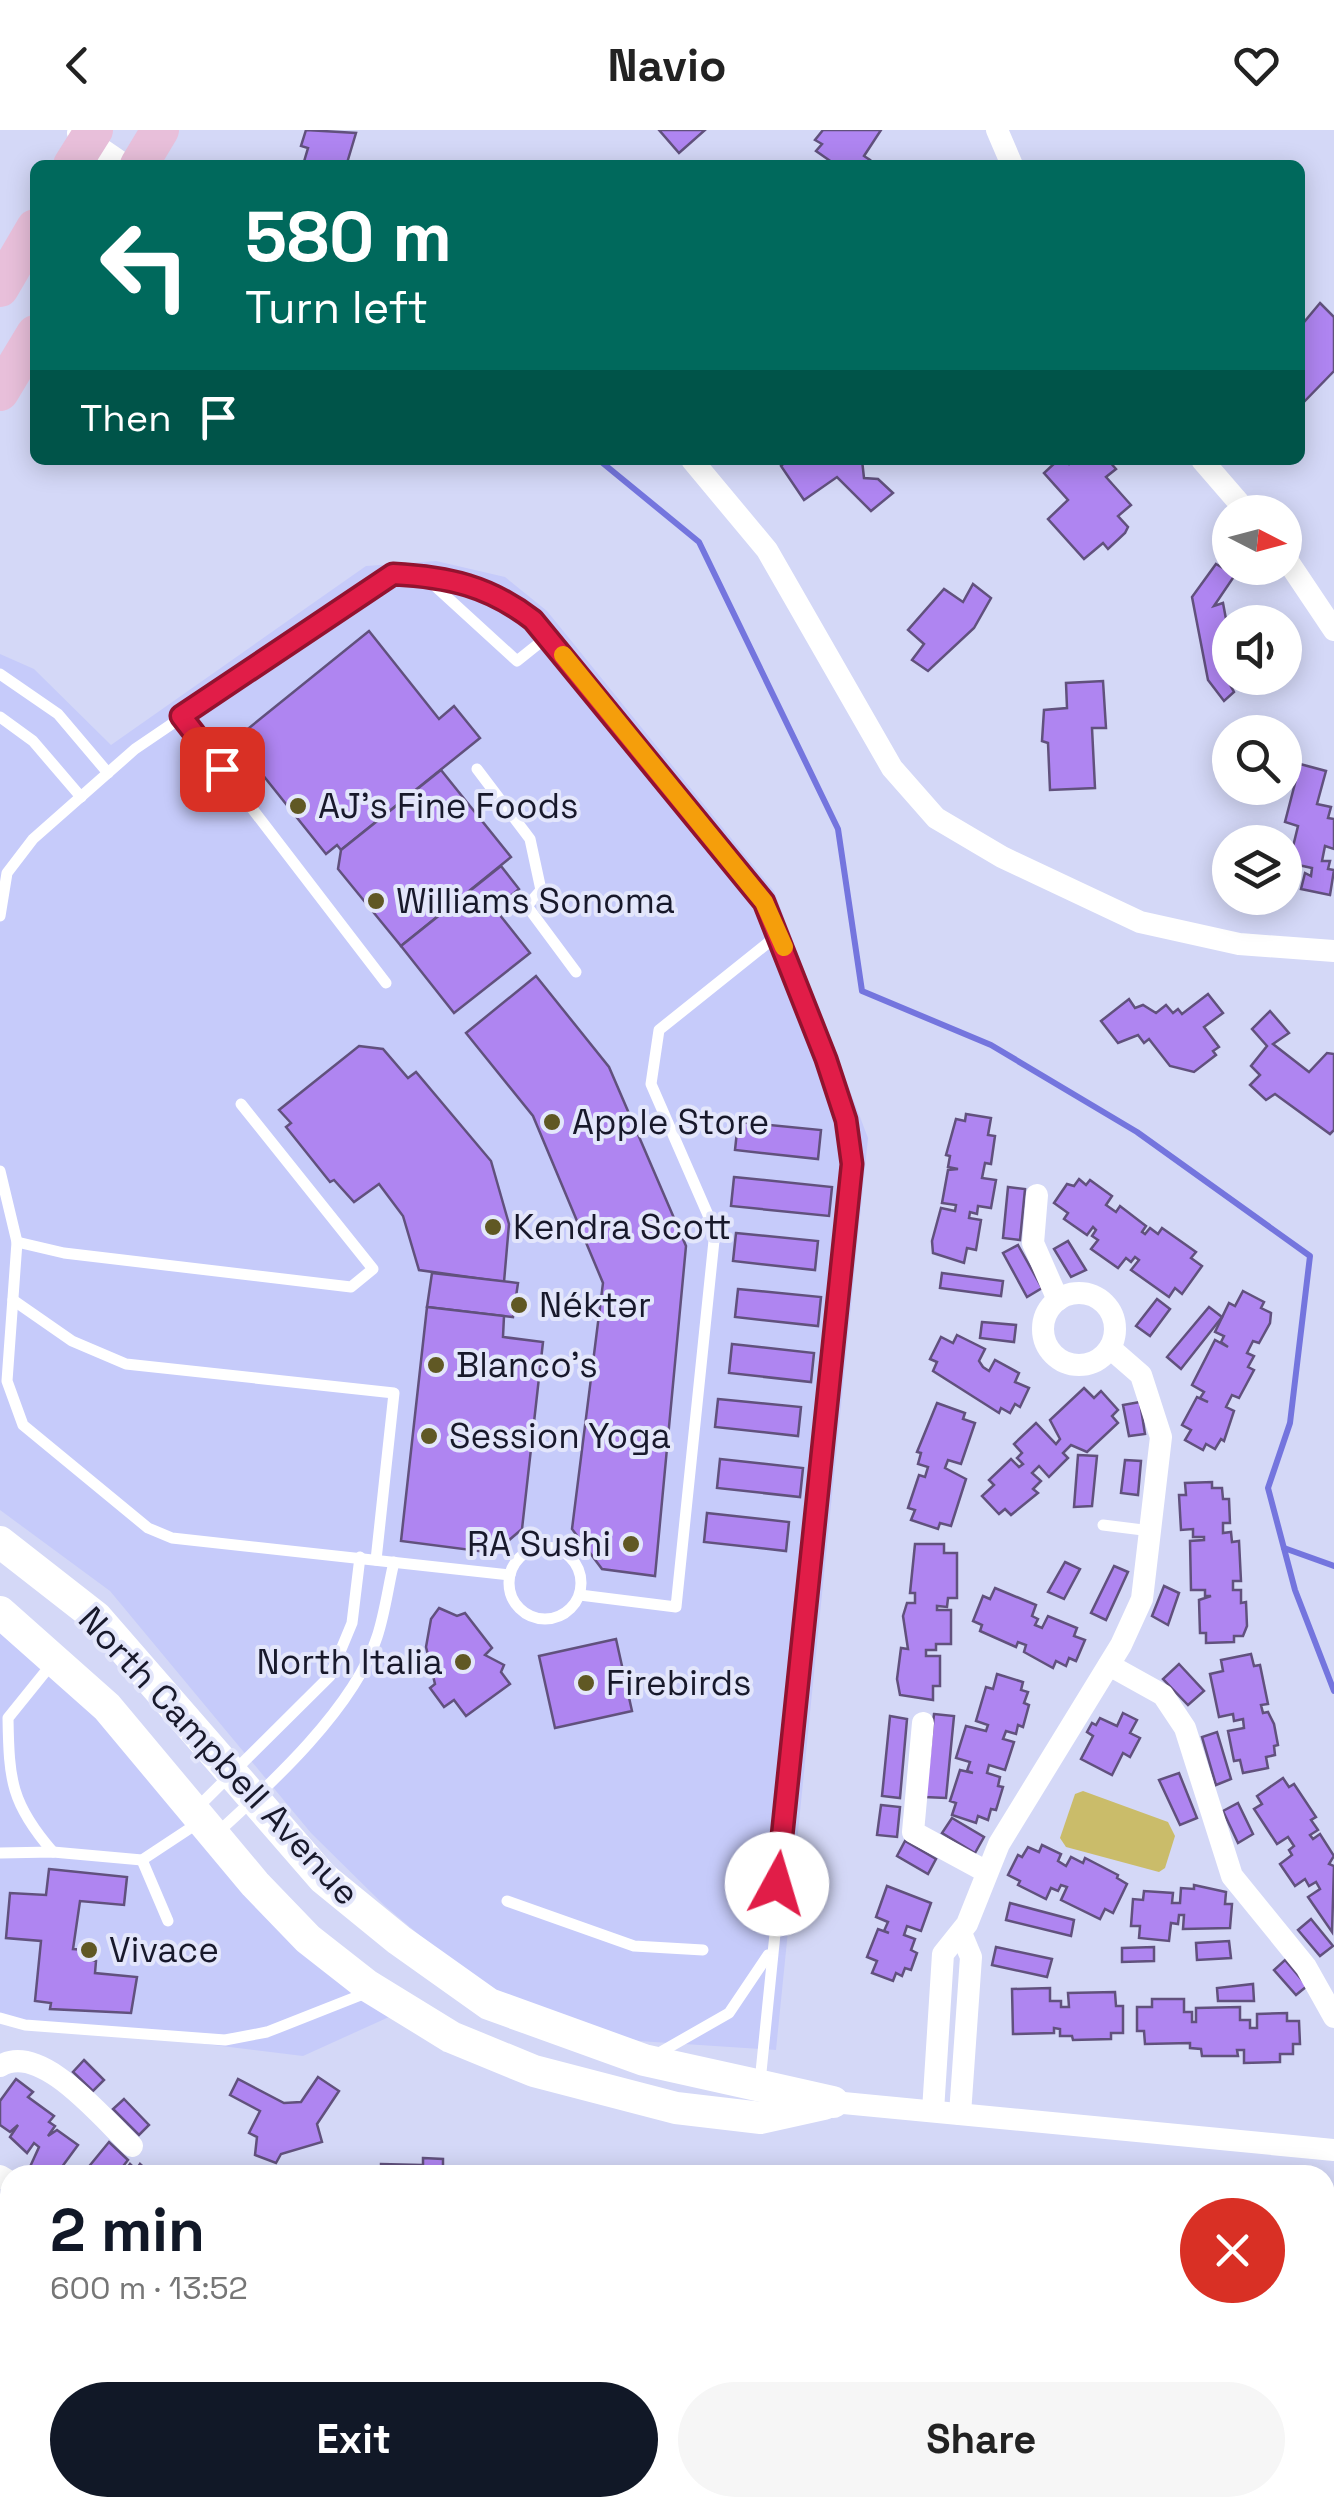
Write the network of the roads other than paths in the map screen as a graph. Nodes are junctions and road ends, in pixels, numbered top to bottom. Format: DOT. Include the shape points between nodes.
graph roads {
  1 [pos="160,130"];
  2 [pos="997,130"];
  3 [pos="82,141"];
  4 [pos="116,160"];
  5 [pos="142,160"];
  6 [pos="1010,160"];
  7 [pos="30,237"];
  8 [pos="7,276"];
  9 [pos="0,299"];
  10 [pos="30,342"];
  11 [pos="0,392"];
  12 [pos="696,465"];
  13 [pos="1206,465"];
  14 [pos="1232,495"];
  15 [pos="424,576"];
  16 [pos="1302,582"];
  17 [pos="1334,630"];
  18 [pos="547,637"];
  19 [pos="0,674"];
  20 [pos="181,716"];
  21 [pos="0,717"];
  22 [pos="477,769"];
  23 [pos="108,773"];
  24 [pos="81,798"];
  25 [pos="0,916"];
  26 [pos="779,934"];
  27 [pos="1334,951"];
  28 [pos="576,972"];
  29 [pos="386,983"];
  30 [pos="242,1104"];
  31 [pos="0,1171"];
  32 [pos="1037,1195"];
  33 [pos="17,1242"];
  34 [pos="13,1300"];
  35 [pos="1058,1300"];
  36 [pos="1110,1348"];
  37 [pos="1103,1525"];
  38 [pos="1152,1531"];
  39 [pos="0,1542"];
  40 [pos="360,1557"];
  41 [pos="376,1560"];
  42 [pos="394,1562"];
  43 [pos="510,1575"];
  44 [pos="580,1595"];
  45 [pos="0,1612"];
  46 [pos="56,1659"];
  47 [pos="1109,1666"];
  48 [pos="923,1723"];
  49 [pos="244,1788"];
  50 [pos="203,1823"];
  51 [pos="53,1852"];
  52 [pos="0,1853"];
  53 [pos="142,1860"];
  54 [pos="985,1872"];
  55 [pos="508,1901"];
  56 [pos="168,1921"];
  57 [pos="961,1933"];
  58 [pos="704,1950"];
  59 [pos="770,1951"];
  60 [pos="374,1990"];
  61 [pos="0,2018"];
  62 [pos="1334,2018"];
  63 [pos="644,2060"];
  64 [pos="0,2066"];
  65 [pos="759,2084"];
  66 [pos="833,2102"];
  67 [pos="933,2111"];
  68 [pos="960,2114"];
  69 [pos="761,2118"];
  70 [pos="132,2146"];
  71 [pos="1334,2150"];
  1 -- 5 [label="main road"];
  2 -- 6 [label="street"];
  3 -- 4 [label="street"];
  7 -- 8 [label="main road"];
  8 -- 9 [label="main road"];
  10 -- 11 [label="main road"];
  12 -- 27 [label="street" via="767,550 892,768 936,818 1140,922 1239,944"];
  13 -- 14 [label="street"];
  15 -- 18 [label="lane" via="471,583 504,598"];
  15 -- 18 [label="lane" via="518,661"];
  15 -- 20 [label="lane" via="393,574 364,590"];
  16 -- 17 [label="street"];
  18 -- 26 [label="lane" via="718,842 764,902"];
  19 -- 23 [label="lane" via="58,714"];
  20 -- 23 [label="lane"];
  20 -- 29 [label="lane"];
  21 -- 24 [label="lane" via="34,741"];
  22 -- 28 [label="lane" via="530,839 541,890 527,906"];
  23 -- 24 [label="lane"];
  24 -- 25 [label="lane" via="33,839 7,873"];
  26 -- 44 [label="lane" via="659,1030 657,1043 652,1084 715,1231 676,1607"];
  26 -- 59 [label="lane" via="846,1120 852,1164"];
  30 -- 33 [label="lane" via="373,1269 351,1287"];
  31 -- 33 [label="lane"];
  32 -- 35 [label="street" via="1032,1243"];
  33 -- 34 [label="lane"];
  34 -- 40 [label="lane" via="7,1382 23,1425 148,1528 172,1538"];
  34 -- 41 [label="lane" via="72,1341 126,1364 394,1393"];
  35 -- 36 [label="street" via="1081,1293 1104,1302 1115,1324"];
  35 -- 36 [label="street" via="1043,1328 1058,1359 1092,1363"];
  36 -- 38 [label="street" via="1141,1375 1160,1437"];
  37 -- 38 [label="lane"];
  38 -- 47 [label="street" via="1142,1599"];
  39 -- 49 [label="street, North Campbell Avenue" via="96,1618"];
  40 -- 41 [label="lane"];
  40 -- 49 [label="lane" via="352,1623 330,1676"];
  41 -- 42 [label="lane"];
  42 -- 43 [label="lane"];
  42 -- 49 [label="lane" via="377,1640 345,1698"];
  43 -- 44 [label="lane" via="512,1599 529,1616 564,1614"];
  43 -- 44 [label="lane" via="532,1549 555,1548 574,1561"];
  45 -- 46 [label="street, North Campbell Avenue"];
  46 -- 50 [label="street, North Campbell Avenue" via="107,1707"];
  46 -- 51 [label="lane" via="8,1718 13,1795"];
  47 -- 54 [label="street"];
  47 -- 62 [label="street" via="1163,1695 1186,1728 1232,1876 1306,1967"];
  48 -- 54 [label="street" via="913,1832"];
  49 -- 50 [label="lane"];
  49 -- 50 [label="lane"];
  49 -- 63 [label="street, North Campbell Avenue" via="323,1878 489,2004"];
  50 -- 53 [label="lane"];
  50 -- 60 [label="street, North Campbell Avenue" via="308,1939"];
  51 -- 52 [label="lane"];
  51 -- 53 [label="lane"];
  53 -- 56 [label="lane"];
  54 -- 57 [label="street"];
  55 -- 58 [label="lane" via="634,1946"];
  57 -- 67 [label="street" via="943,1954"];
  57 -- 68 [label="street" via="971,1957"];
  59 -- 63 [label="lane" via="728,2013"];
  59 -- 65 [label="lane"];
  60 -- 61 [label="lane" via="266,2032 225,2040"];
  60 -- 69 [label="street, North Campbell Avenue" via="456,2039 534,2071 676,2108"];
  63 -- 65 [label="street, North Campbell Avenue"];
  64 -- 70 [label="street" via="12,2059 36,2062"];
  65 -- 66 [label="street, North Campbell Avenue"];
  65 -- 69 [label="lane"];
  66 -- 67 [label="street, North Campbell Avenue"];
  66 -- 69 [label="street, North Campbell Avenue"];
  67 -- 68 [label="street, North Campbell Avenue"];
  68 -- 71 [label="street, North Campbell Avenue"];
}
